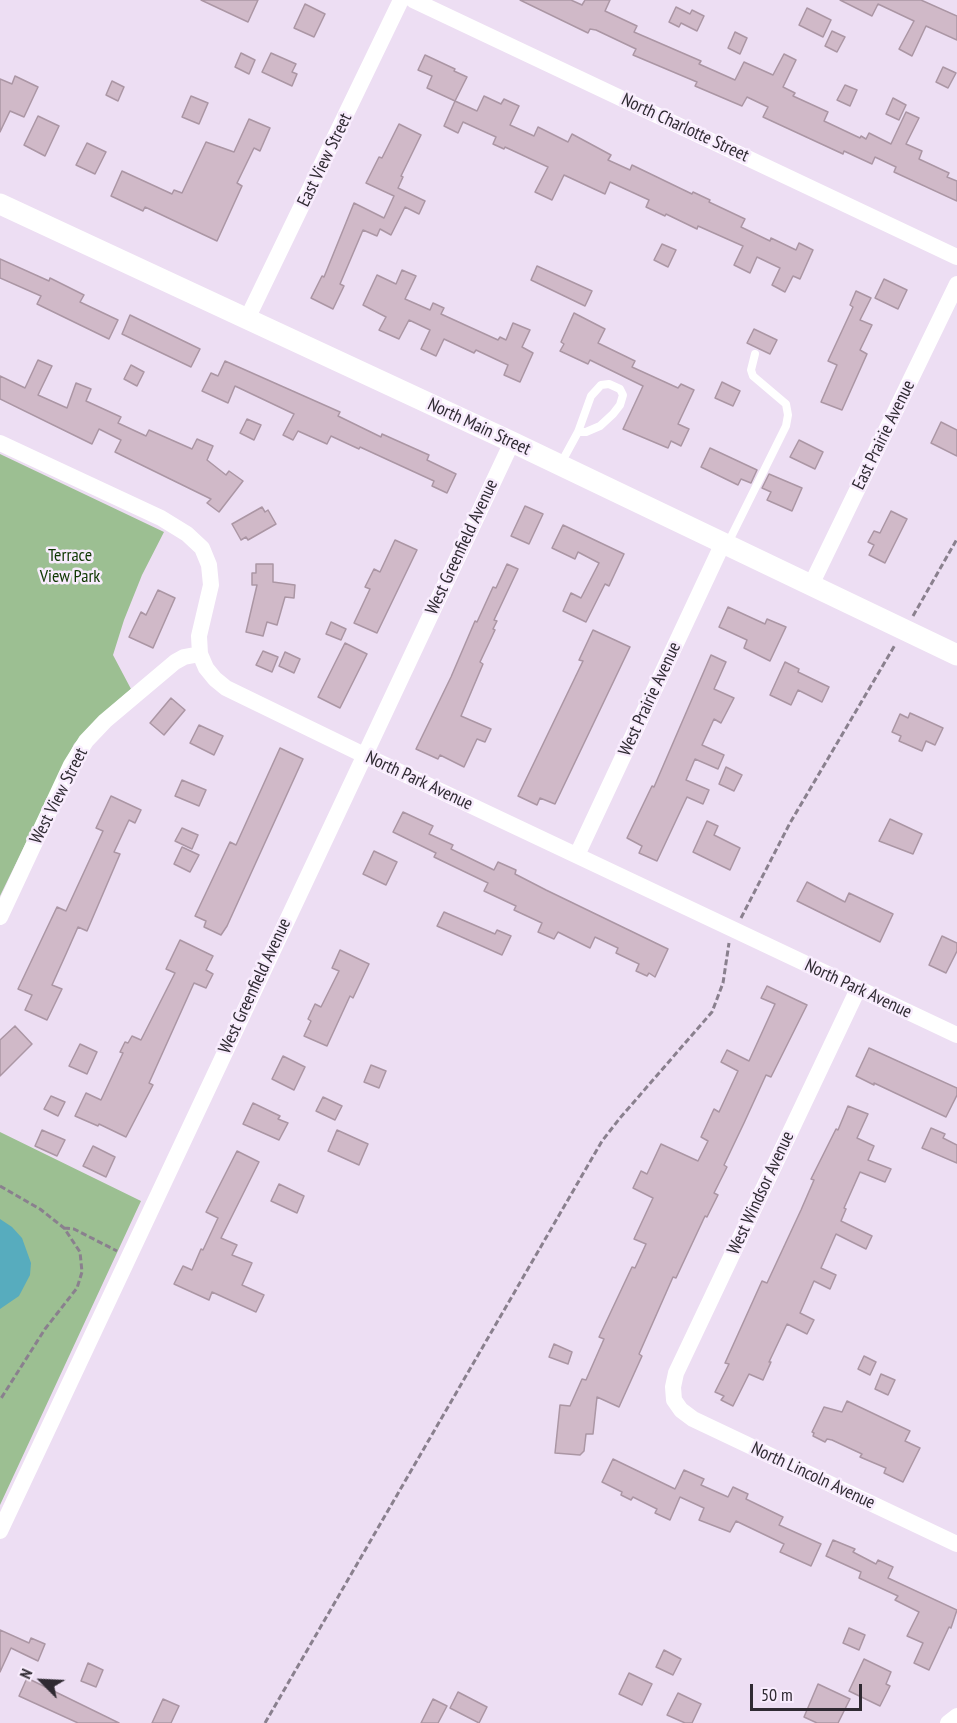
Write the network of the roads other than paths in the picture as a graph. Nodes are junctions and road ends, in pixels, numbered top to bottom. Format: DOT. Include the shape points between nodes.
graph roads {
  1 [pos="400,0"];
  2 [pos="413,0"];
  3 [pos="0,204"];
  4 [pos="957,257"];
  5 [pos="957,284"];
  6 [pos="247,319"];
  7 [pos="755,354"];
  8 [pos="578,432"];
  9 [pos="512,442"];
  10 [pos="0,443"];
  11 [pos="560,465"];
  12 [pos="725,544"];
  13 [pos="811,585"];
  14 [pos="200,654"];
  15 [pos="957,655"];
  16 [pos="364,755"];
  17 [pos="577,855"];
  18 [pos="0,917"];
  19 [pos="858,989"];
  20 [pos="957,1035"];
  21 [pos="674,1400"];
  22 [pos="0,1532"];
  23 [pos="957,1544"];
  24 [pos="957,1716"];
  25 [pos="948,1723"];
  1 -- 6 [label="street, East View Street"];
  2 -- 4 [label="street, North Charlotte Street"];
  3 -- 6 [label="street, North Main Street"];
  5 -- 13 [label="street, East Prairie Avenue"];
  6 -- 9 [label="street, North Main Street"];
  7 -- 12 [label="lane" via="753,376 786,404 788,415 786,426"];
  8 -- 8 [label="lane" via="591,396 601,385 620,389 623,395 613,414 600,426"];
  8 -- 11 [label="lane"];
  9 -- 11 [label="street, North Main Street"];
  9 -- 16 [label="street, West Greenfield Avenue"];
  10 -- 14 [label="street" via="161,518 202,548 211,585 199,636"];
  11 -- 12 [label="street, North Main Street"];
  12 -- 13 [label="street, North Main Street"];
  12 -- 17 [label="street, West Prairie Avenue"];
  13 -- 15 [label="street, North Main Street"];
  14 -- 16 [label="street, North Park Avenue" via="206,668 226,688"];
  14 -- 18 [label="street, West View Street" via="175,662 86,741"];
  16 -- 17 [label="street, North Park Avenue"];
  16 -- 22 [label="street, West Greenfield Avenue"];
  17 -- 19 [label="street, North Park Avenue"];
  19 -- 20 [label="street, North Park Avenue"];
  19 -- 21 [label="street, West Windsor Avenue" via="676,1373"];
  21 -- 23 [label="street, North Lincoln Avenue" via="693,1419"];
  24 -- 25 [label="street"];
}
